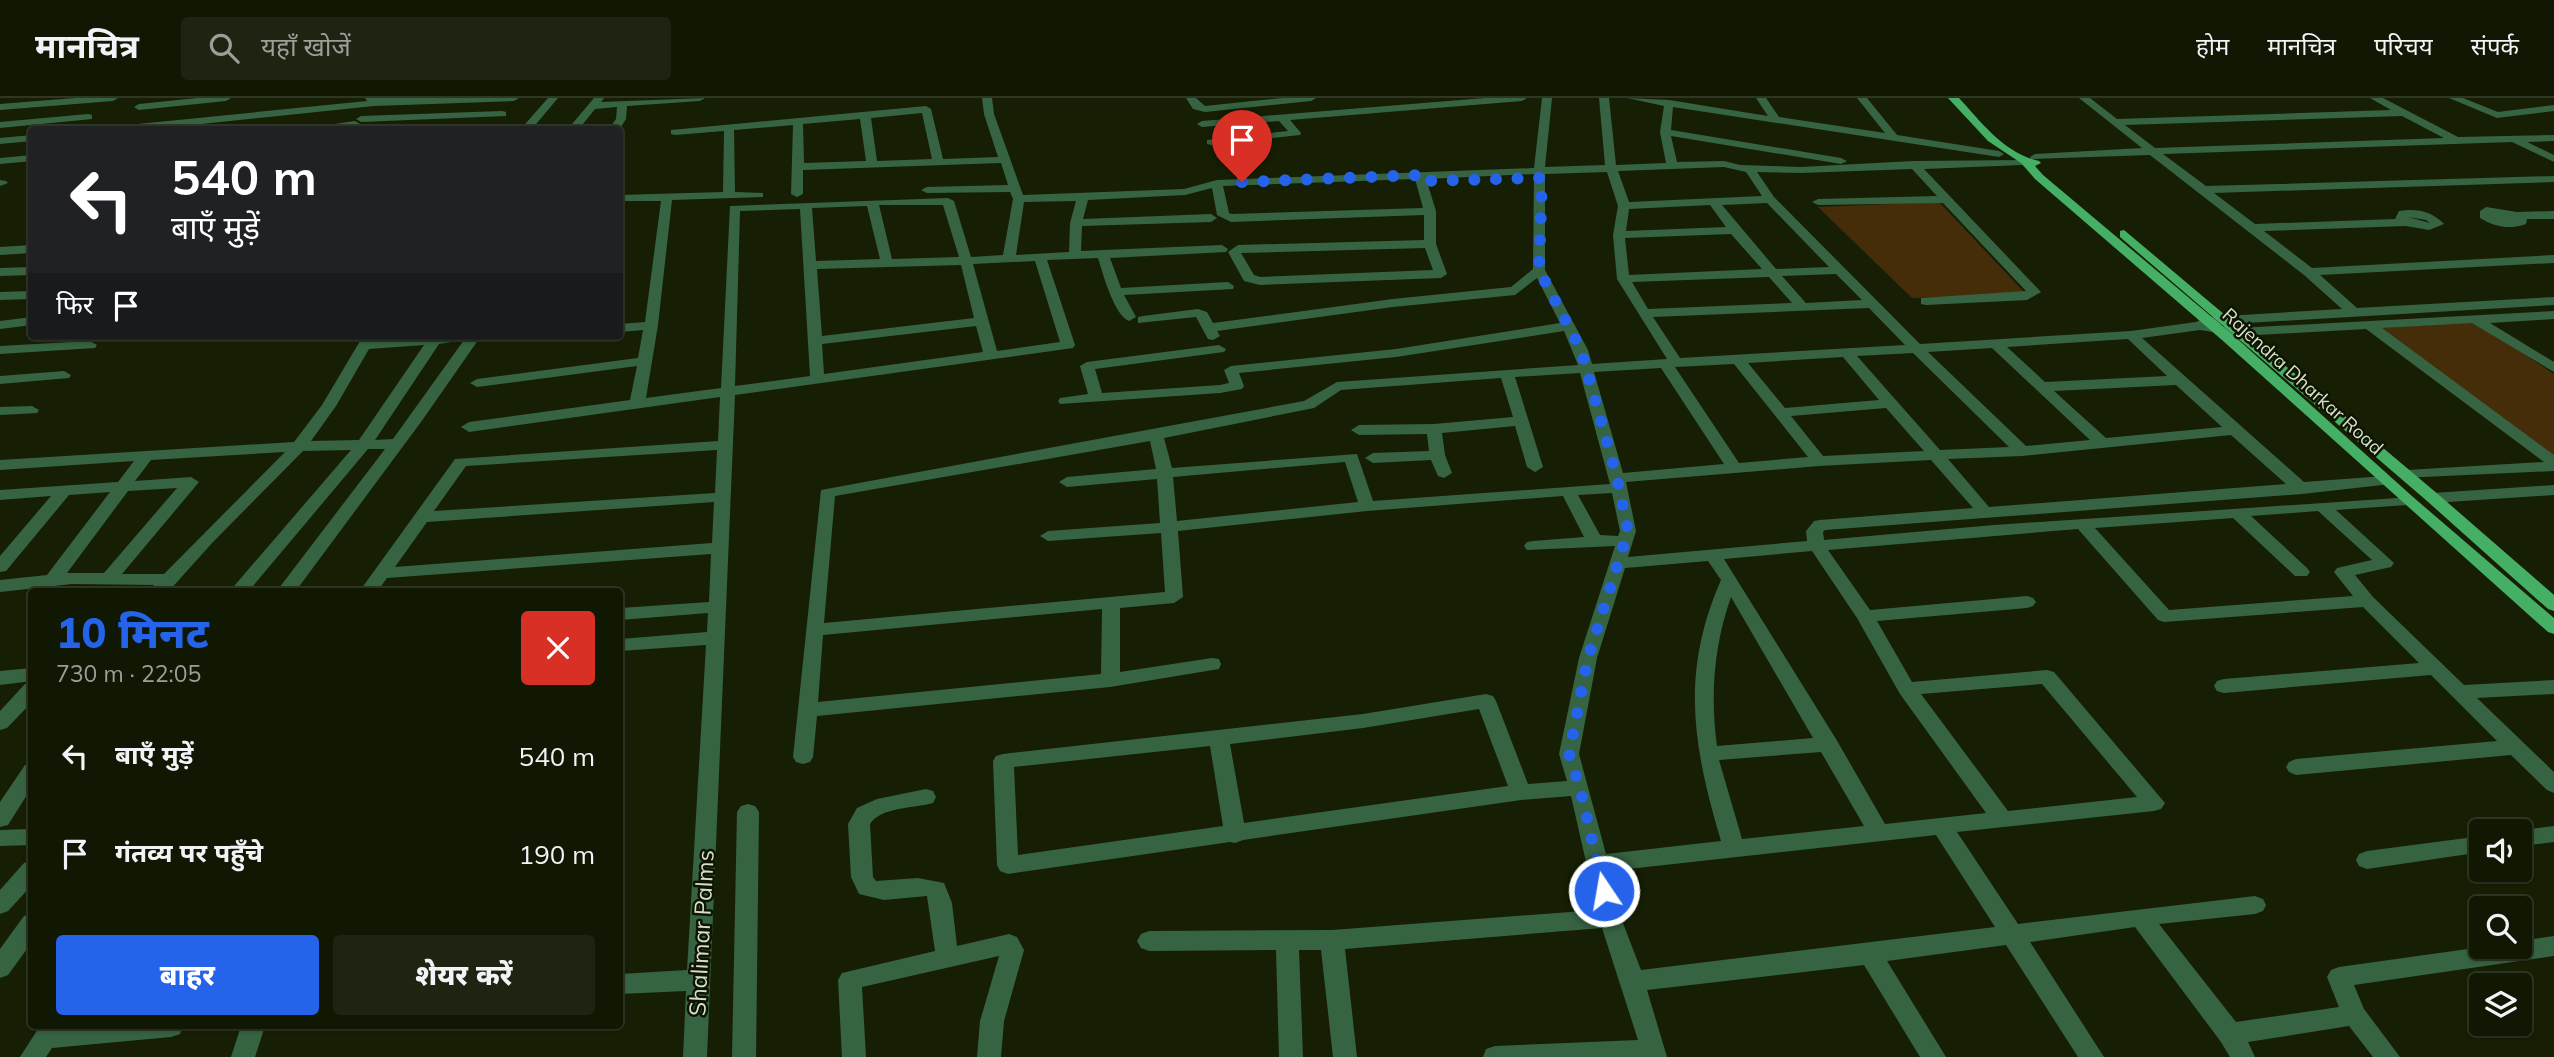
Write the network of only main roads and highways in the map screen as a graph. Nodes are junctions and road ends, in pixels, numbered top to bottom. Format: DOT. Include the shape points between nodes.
graph roads {
  1 [pos="1953,98"];
  2 [pos="1966,98"];
  3 [pos="2028,159"];
  4 [pos="2213,325"];
  5 [pos="2554,605"];
  6 [pos="2554,628"];
  1 -- 3 [label="main road, Rajendra Dharkar Road" via="1988,135"];
  2 -- 3 [label="main road, Rajendra Dharkar Road"];
  3 -- 4 [label="main road, Rajendra Dharkar Road"];
  4 -- 5 [label="main road, Rajendra Dharkar Road" via="2239,332"];
  4 -- 6 [label="main road, Rajendra Dharkar Road"];
}
